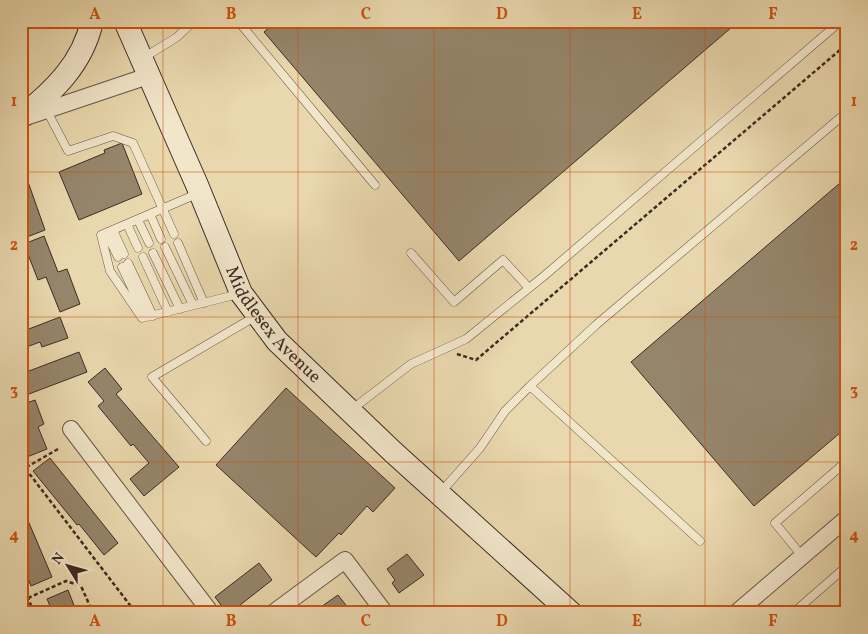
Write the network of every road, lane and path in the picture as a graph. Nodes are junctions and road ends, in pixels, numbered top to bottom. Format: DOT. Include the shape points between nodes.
graph roads {
  1 [pos="92,21"];
  2 [pos="125,21"];
  3 [pos="194,21"];
  4 [pos="238,21"];
  5 [pos="841,21"];
  6 [pos="847,44"];
  7 [pos="145,67"];
  8 [pos="47,111"];
  9 [pos="847,112"];
  10 [pos="21,118"];
  11 [pos="375,185"];
  12 [pos="200,193"];
  13 [pos="163,209"];
  14 [pos="150,214"];
  15 [pos="138,220"];
  16 [pos="127,224"];
  17 [pos="110,232"];
  18 [pos="174,234"];
  19 [pos="161,238"];
  20 [pos="178,243"];
  21 [pos="149,244"];
  22 [pos="165,247"];
  23 [pos="138,248"];
  24 [pos="153,253"];
  25 [pos="411,253"];
  26 [pos="121,255"];
  27 [pos="143,257"];
  28 [pos="125,265"];
  29 [pos="529,288"];
  30 [pos="241,294"];
  31 [pos="204,302"];
  32 [pos="193,305"];
  33 [pos="180,309"];
  34 [pos="168,312"];
  35 [pos="257,315"];
  36 [pos="149,316"];
  37 [pos="448,347"];
  38 [pos="530,386"];
  39 [pos="350,410"];
  40 [pos="71,429"];
  41 [pos="206,441"];
  42 [pos="58,449"];
  43 [pos="847,461"];
  44 [pos="440,494"];
  45 [pos="847,518"];
  46 [pos="700,541"];
  47 [pos="802,556"];
  48 [pos="847,566"];
  49 [pos="21,594"];
  50 [pos="28,598"];
  51 [pos="34,613"];
  52 [pos="93,613"];
  53 [pos="136,613"];
  54 [pos="211,613"];
  55 [pos="273,613"];
  56 [pos="385,613"];
  57 [pos="571,613"];
  58 [pos="736,613"];
  59 [pos="793,613"];
  1 -- 10 [label="main road" via="85,46 64,78"];
  2 -- 7 [label="main road, Middlesex Avenue"];
  3 -- 7 [label="lane"];
  4 -- 11 [label="lane"];
  5 -- 29 [label="lane"];
  6 -- 37 [label="path" via="476,360 459,356"];
  7 -- 8 [label="street"];
  7 -- 12 [label="main road, Middlesex Avenue"];
  8 -- 10 [label="street"];
  8 -- 13 [label="lane" via="68,151 113,136 133,143"];
  9 -- 38 [label="lane" via="597,324"];
  12 -- 13 [label="lane"];
  12 -- 30 [label="main road, Middlesex Avenue"];
  13 -- 14 [label="lane"];
  13 -- 18 [label="lane"];
  14 -- 15 [label="lane"];
  14 -- 19 [label="lane"];
  15 -- 16 [label="lane"];
  15 -- 21 [label="lane"];
  16 -- 17 [label="lane"];
  16 -- 23 [label="lane"];
  17 -- 26 [label="lane"];
  17 -- 36 [label="lane" via="101,235 110,271 142,318"];
  20 -- 31 [label="lane"];
  22 -- 32 [label="lane"];
  24 -- 33 [label="lane"];
  25 -- 29 [label="lane" via="454,302 503,260"];
  27 -- 34 [label="lane"];
  28 -- 36 [label="lane"];
  29 -- 37 [label="lane" via="466,339"];
  30 -- 31 [label="lane"];
  30 -- 35 [label="main road, Middlesex Avenue"];
  31 -- 32 [label="lane"];
  32 -- 33 [label="lane"];
  33 -- 34 [label="lane"];
  34 -- 36 [label="lane"];
  35 -- 39 [label="main road, Middlesex Avenue" via="278,341"];
  35 -- 41 [label="lane" via="152,377"];
  37 -- 39 [label="lane" via="411,364"];
  38 -- 44 [label="lane" via="505,411 480,448"];
  38 -- 46 [label="lane"];
  39 -- 44 [label="main road, Middlesex Avenue"];
  40 -- 54 [label="street"];
  42 -- 53 [label="path" via="25,468"];
  43 -- 47 [label="lane" via="775,523"];
  44 -- 57 [label="main road, Middlesex Avenue"];
  45 -- 47 [label="street"];
  47 -- 58 [label="street"];
  48 -- 59 [label="lane"];
  49 -- 50 [label="path"];
  50 -- 51 [label="path"];
  50 -- 52 [label="path" via="66,581 81,586"];
  55 -- 56 [label="street" via="345,560"];
}
